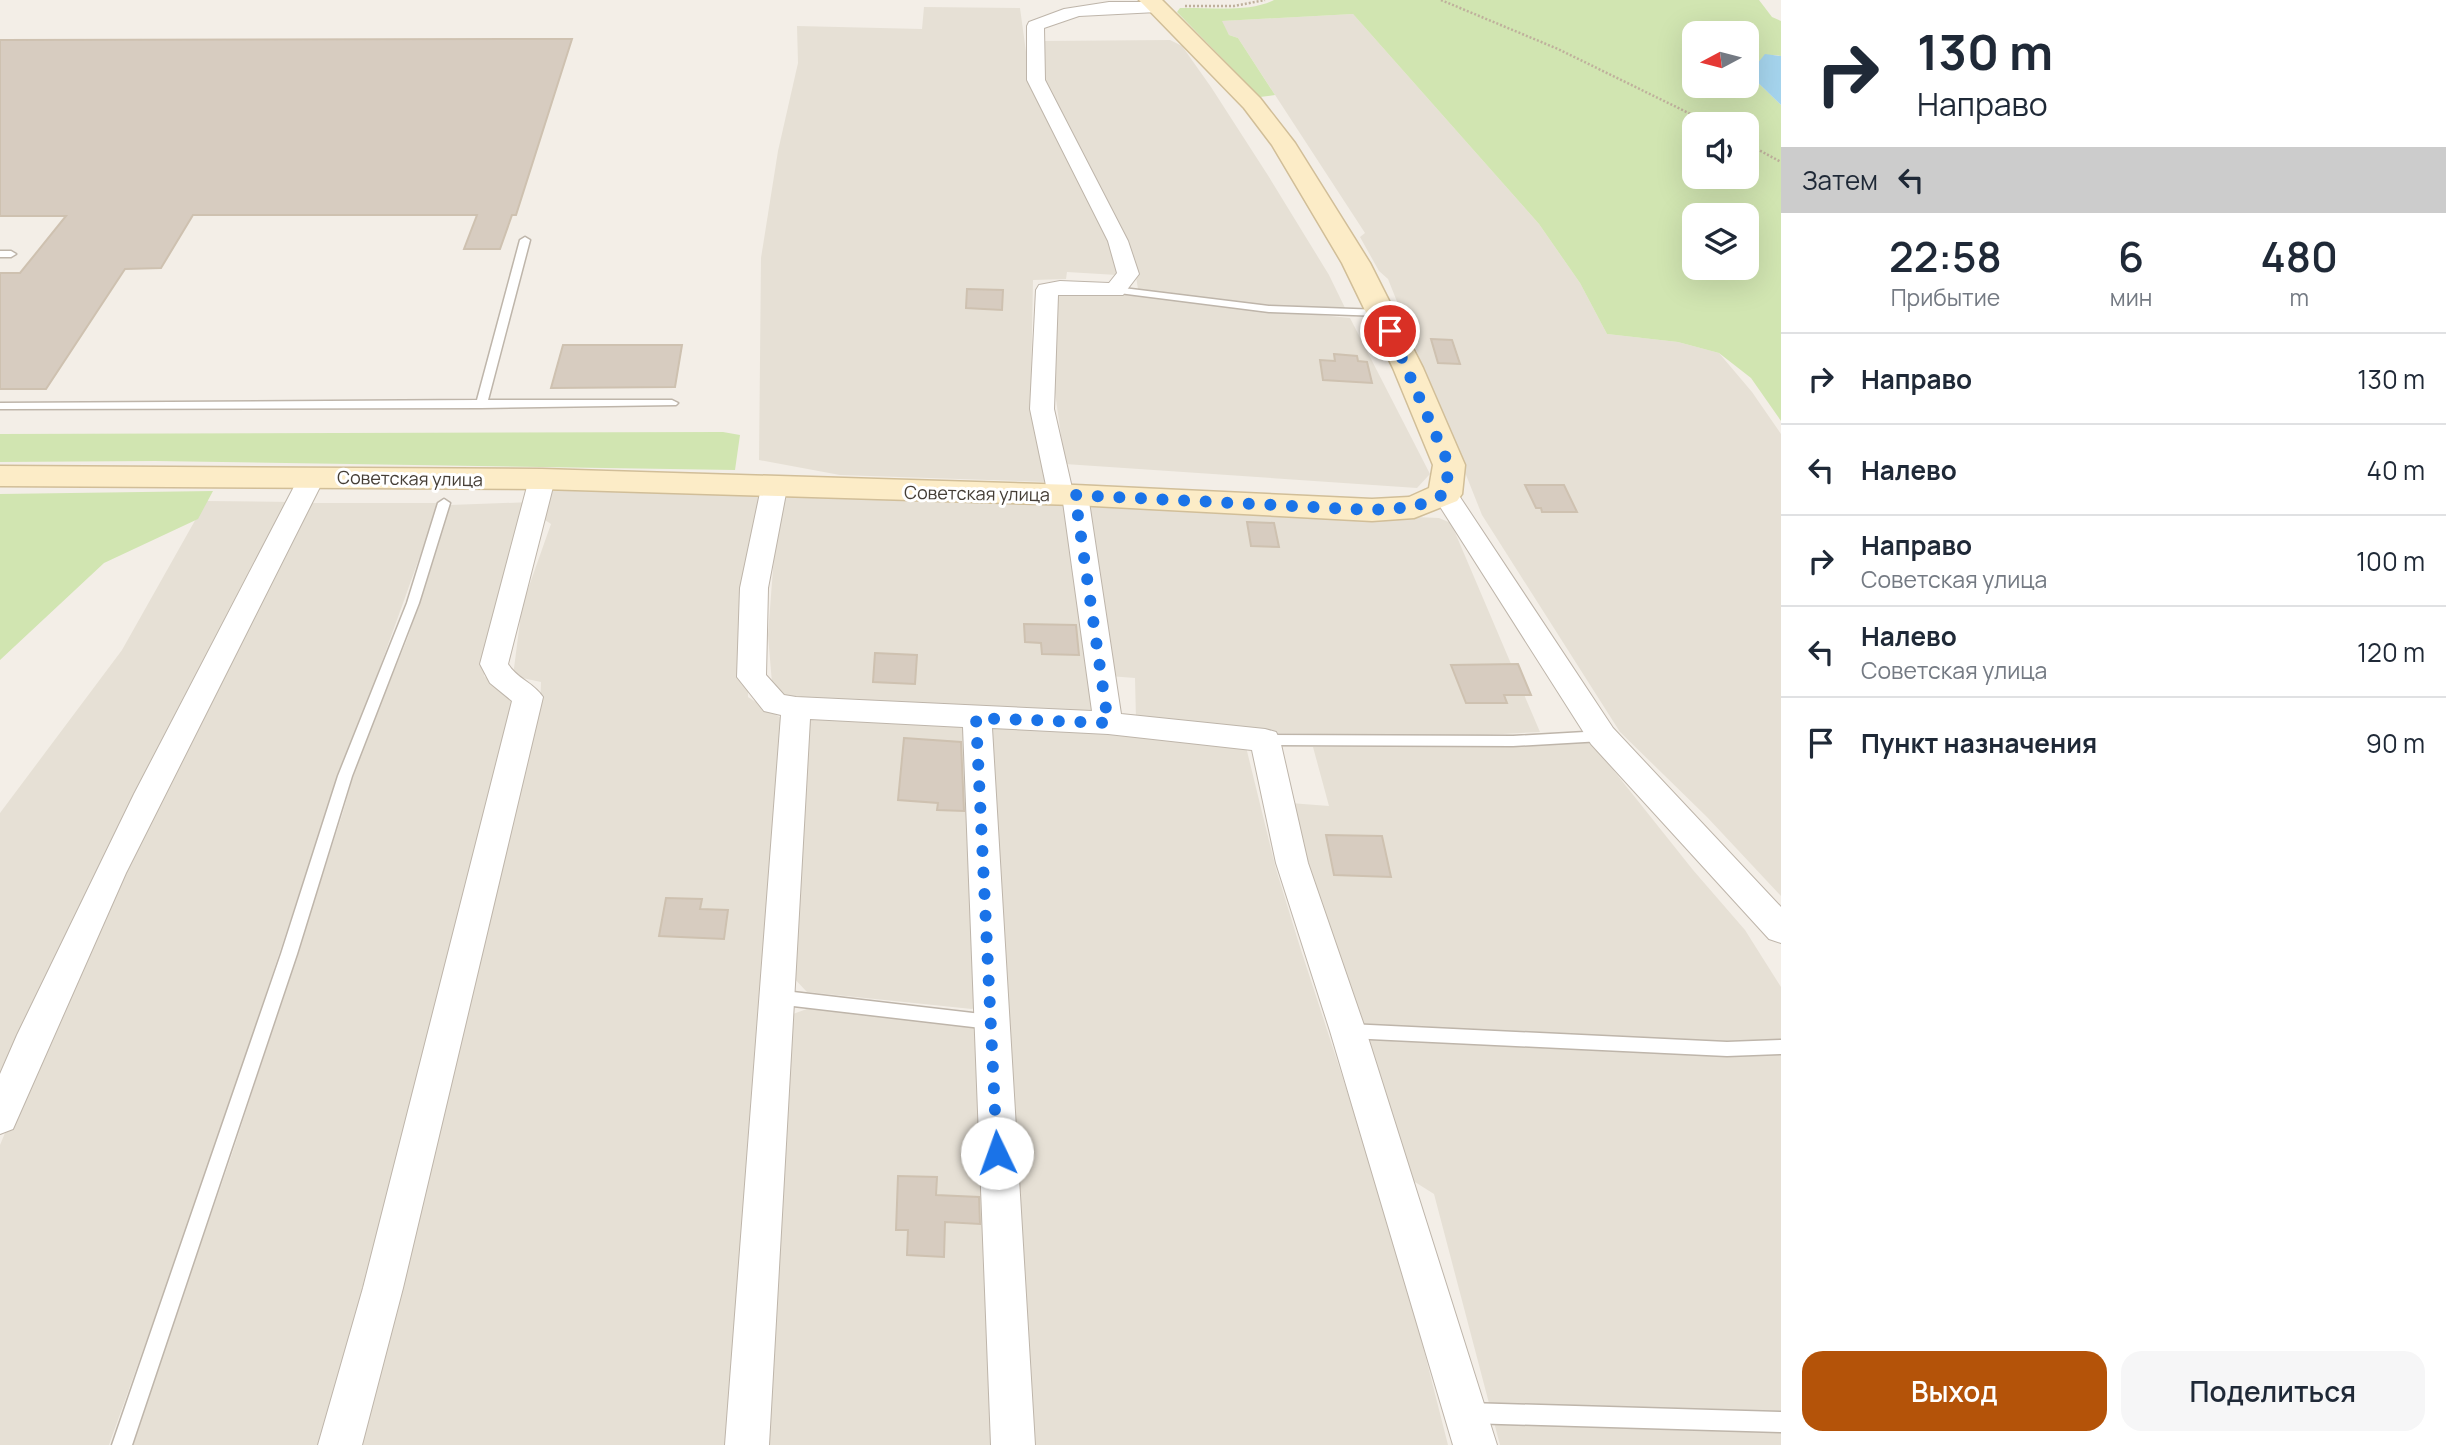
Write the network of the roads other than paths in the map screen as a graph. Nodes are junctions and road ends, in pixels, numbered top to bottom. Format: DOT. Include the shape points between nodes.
graph roads {
  1 [pos="1061,0"];
  2 [pos="1153,3"];
  3 [pos="1092,7"];
  4 [pos="525,240"];
  5 [pos="1115,290"];
  6 [pos="1381,313"];
  7 [pos="672,403"];
  8 [pos="481,405"];
  9 [pos="0,406"];
  10 [pos="0,476"];
  11 [pos="312,477"];
  12 [pos="542,479"];
  13 [pos="774,488"];
  14 [pos="1445,494"];
  15 [pos="1068,495"];
  16 [pos="444,503"];
  17 [pos="796,708"];
  18 [pos="976,718"];
  19 [pos="1108,723"];
  20 [pos="1602,736"];
  21 [pos="1265,740"];
  22 [pos="1781,929"];
  23 [pos="776,997"];
  24 [pos="990,1022"];
  25 [pos="1348,1031"];
  26 [pos="1781,1047"];
  27 [pos="0,1117"];
  28 [pos="1467,1413"];
  29 [pos="1781,1422"];
  30 [pos="122,1445"];
  31 [pos="340,1445"];
  32 [pos="747,1445"];
  33 [pos="1013,1445"];
  34 [pos="1475,1445"];
  1 -- 3 [label="street"];
  2 -- 3 [label="street"];
  2 -- 6 [label="street" via="1252,103 1283,143"];
  3 -- 5 [label="street" via="1035,26 1036,80 1118,241 1128,274"];
  4 -- 8 [label="lane"];
  5 -- 6 [label="lane" via="1269,309"];
  5 -- 15 [label="street" via="1047,290 1042,409"];
  6 -- 14 [label="street" via="1449,465"];
  7 -- 8 [label="lane"];
  8 -- 9 [label="lane"];
  10 -- 11 [label="street, Советская улица"];
  11 -- 12 [label="street, Советская улица"];
  11 -- 27 [label="street" via="103,889"];
  12 -- 13 [label="street, Советская улица"];
  12 -- 31 [label="street" via="494,664 500,676 528,697"];
  13 -- 15 [label="street, Советская улица"];
  13 -- 17 [label="street" via="754,587 751,677 774,703"];
  14 -- 15 [label="street, Советская улица" via="1414,507 1372,510"];
  14 -- 20 [label="street"];
  15 -- 19 [label="street"];
  16 -- 30 [label="lane" via="412,603 345,776"];
  17 -- 18 [label="street"];
  17 -- 23 [label="street"];
  18 -- 19 [label="street"];
  18 -- 24 [label="street"];
  19 -- 21 [label="street"];
  20 -- 21 [label="lane" via="1513,741"];
  20 -- 22 [label="street"];
  21 -- 25 [label="street" via="1293,863"];
  23 -- 24 [label="lane"];
  23 -- 32 [label="street"];
  24 -- 33 [label="street"];
  25 -- 26 [label="lane" via="1727,1049"];
  25 -- 28 [label="street"];
  28 -- 29 [label="lane"];
  28 -- 34 [label="street"];
}
